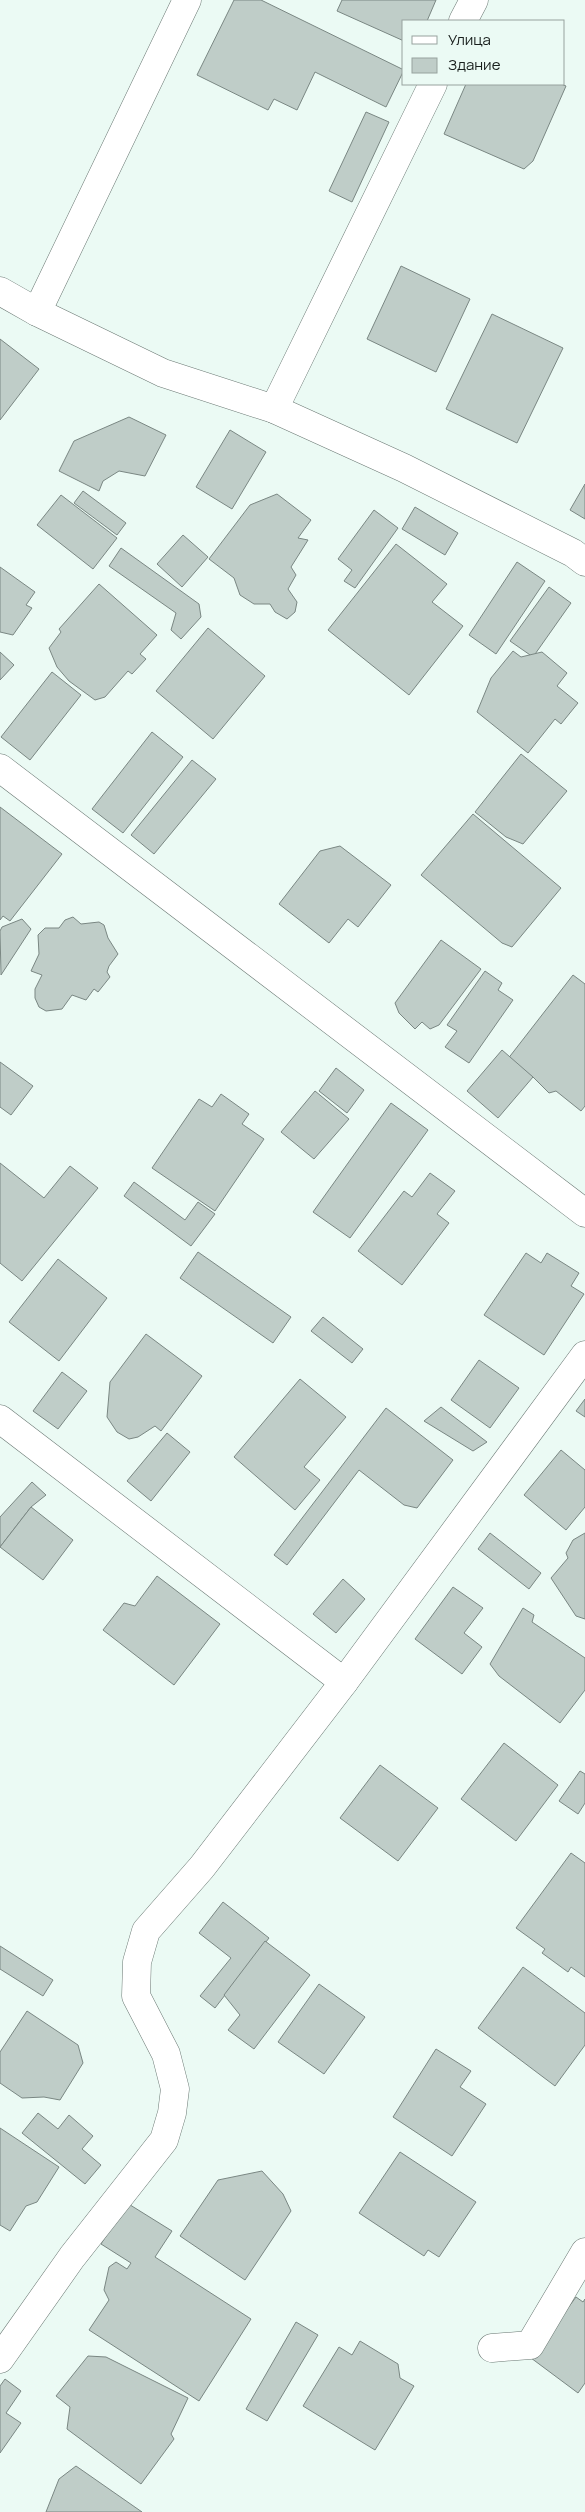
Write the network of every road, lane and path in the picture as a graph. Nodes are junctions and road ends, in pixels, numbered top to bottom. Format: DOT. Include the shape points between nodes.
graph roads {
  1 [pos="187,0"];
  2 [pos="474,0"];
  3 [pos="464,20"];
  4 [pos="433,85"];
  5 [pos="0,291"];
  6 [pos="37,312"];
  7 [pos="274,409"];
  8 [pos="585,562"];
  9 [pos="0,768"];
  10 [pos="585,1213"];
  11 [pos="585,1354"];
  12 [pos="0,1419"];
  13 [pos="344,1682"];
  14 [pos="585,2252"];
  15 [pos="492,2348"];
  16 [pos="0,2360"];
  1 -- 6 [label="street"];
  2 -- 3 [label="street"];
  4 -- 7 [label="street"];
  5 -- 6 [label="street"];
  6 -- 7 [label="street" via="163,373"];
  7 -- 8 [label="street" via="404,468"];
  9 -- 10 [label="street"];
  11 -- 13 [label="street"];
  12 -- 13 [label="street"];
  13 -- 16 [label="street" via="202,1867 146,1931 137,1962 136,1996 166,2054 175,2089 164,2140 72,2257"];
  14 -- 15 [label="street" via="530,2346"];
}
